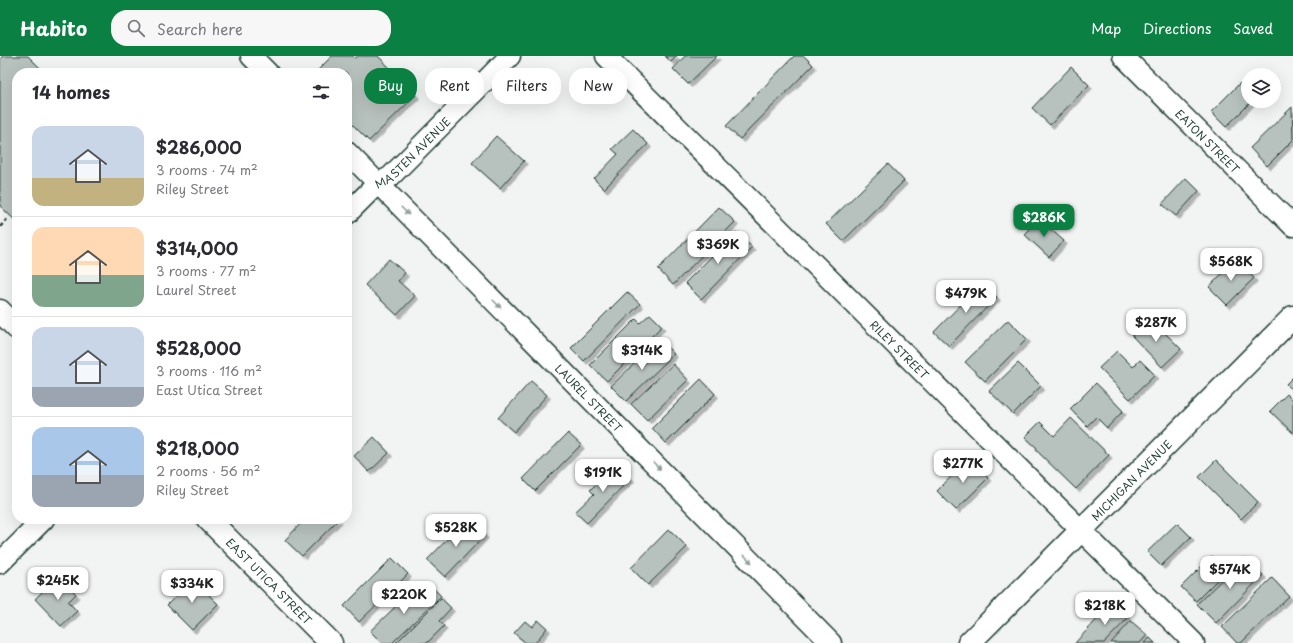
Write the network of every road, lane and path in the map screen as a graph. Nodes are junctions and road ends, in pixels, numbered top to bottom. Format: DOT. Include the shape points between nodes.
graph roads {
  1 [pos="251,56"];
  2 [pos="510,56"];
  3 [pos="606,56"];
  4 [pos="1123,56"];
  5 [pos="263,68"];
  6 [pos="352,157"];
  7 [pos="378,183"];
  8 [pos="352,209"];
  9 [pos="7,220"];
  10 [pos="0,226"];
  11 [pos="1293,226"];
  12 [pos="0,311"];
  13 [pos="1293,317"];
  14 [pos="12,323"];
  15 [pos="39,524"];
  16 [pos="213,524"];
  17 [pos="1081,530"];
  18 [pos="0,563"];
  19 [pos="331,643"];
  20 [pos="831,643"];
  21 [pos="968,643"];
  22 [pos="1194,643"];
  1 -- 5 [label="street"];
  2 -- 7 [label="street, MASTEN AVENUE" via="390,177"];
  3 -- 17 [label="street, RILEY STREET"];
  4 -- 11 [label="street, EATON STREET"];
  6 -- 7 [label="street, LAUREL STREET"];
  7 -- 8 [label="street, MASTEN AVENUE"];
  7 -- 20 [label="street, LAUREL STREET, one-way"];
  9 -- 10 [label="path"];
  12 -- 14 [label="street"];
  13 -- 17 [label="street, MICHIGAN AVENUE"];
  15 -- 18 [label="street"];
  16 -- 19 [label="street, EAST UTICA STREET"];
  17 -- 21 [label="street, MICHIGAN AVENUE"];
  17 -- 22 [label="street, RILEY STREET"];
}
